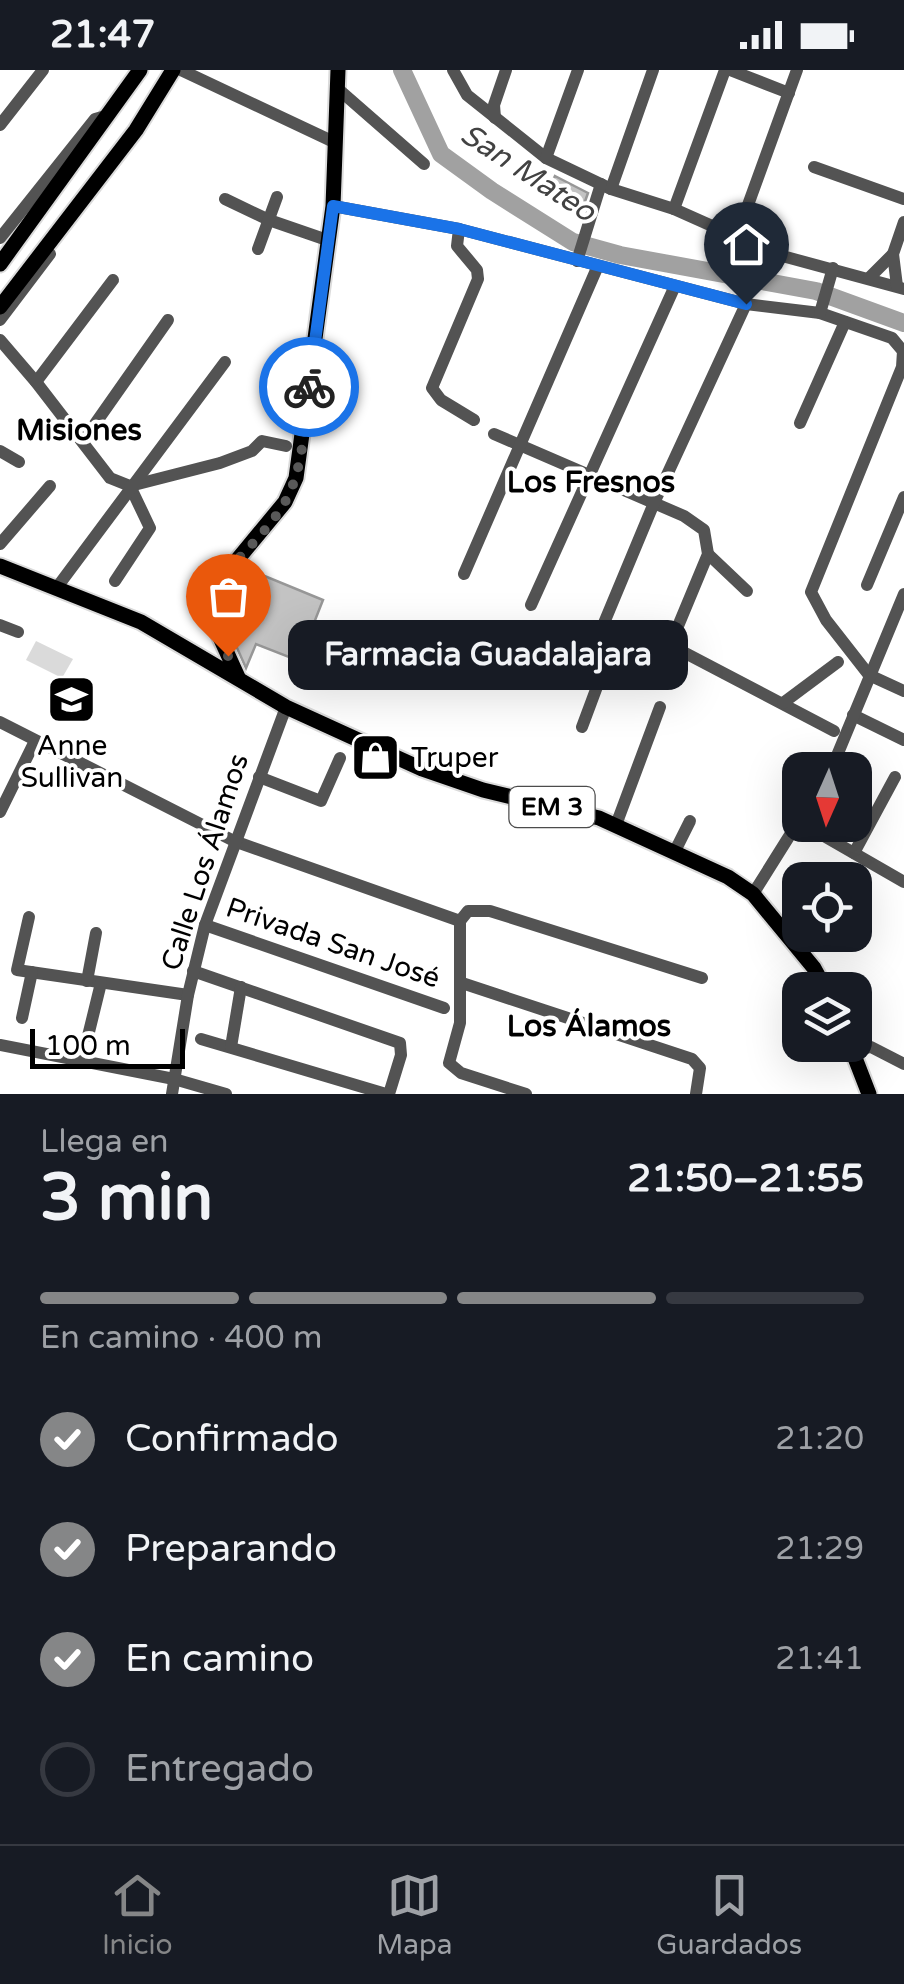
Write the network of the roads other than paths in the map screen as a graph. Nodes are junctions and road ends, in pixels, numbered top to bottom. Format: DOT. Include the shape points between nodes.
graph roads {
  1 [pos="42,70"];
  2 [pos="140,70"];
  3 [pos="338,70"];
  4 [pos="453,70"];
  5 [pos="506,70"];
  6 [pos="578,70"];
  7 [pos="653,70"];
  8 [pos="728,70"];
  9 [pos="798,70"];
  10 [pos="175,72"];
  11 [pos="338,88"];
  12 [pos="789,93"];
  13 [pos="109,115"];
  14 [pos="495,118"];
  15 [pos="0,125"];
  16 [pos="136,130"];
  17 [pos="336,143"];
  18 [pos="546,158"];
  19 [pos="424,164"];
  20 [pos="814,167"];
  21 [pos="606,186"];
  22 [pos="277,197"];
  23 [pos="904,198"];
  24 [pos="224,199"];
  25 [pos="333,206"];
  26 [pos="674,209"];
  27 [pos="269,220"];
  28 [pos="904,222"];
  29 [pos="459,229"];
  30 [pos="0,238"];
  31 [pos="736,238"];
  32 [pos="326,240"];
  33 [pos="258,249"];
  34 [pos="580,252"];
  35 [pos="893,254"];
  36 [pos="0,264"];
  37 [pos="597,268"];
  38 [pos="831,273"];
  39 [pos="870,278"];
  40 [pos="113,280"];
  41 [pos="900,287"];
  42 [pos="674,288"];
  43 [pos="746,304"];
  44 [pos="0,308"];
  45 [pos="821,309"];
  46 [pos="0,320"];
  47 [pos="168,320"];
  48 [pos="845,322"];
  49 [pos="0,340"];
  50 [pos="903,352"];
  51 [pos="224,362"];
  52 [pos="36,382"];
  53 [pos="474,420"];
  54 [pos="800,423"];
  55 [pos="494,434"];
  56 [pos="83,441"];
  57 [pos="286,446"];
  58 [pos="520,446"];
  59 [pos="0,451"];
  60 [pos="19,462"];
  61 [pos="588,474"];
  62 [pos="50,486"];
  63 [pos="130,486"];
  64 [pos="904,497"];
  65 [pos="654,503"];
  66 [pos="0,544"];
  67 [pos="708,554"];
  68 [pos="0,566"];
  69 [pos="464,574"];
  70 [pos="115,580"];
  71 [pos="867,584"];
  72 [pos="58,586"];
  73 [pos="746,591"];
  74 [pos="904,594"];
  75 [pos="531,605"];
  76 [pos="0,625"];
  77 [pos="18,632"];
  78 [pos="668,644"];
  79 [pos="838,662"];
  80 [pos="869,676"];
  81 [pos="239,678"];
  82 [pos="656,678"];
  83 [pos="904,691"];
  84 [pos="783,702"];
  85 [pos="286,706"];
  86 [pos="660,707"];
  87 [pos="853,715"];
  88 [pos="0,722"];
  89 [pos="582,726"];
  90 [pos="834,731"];
  91 [pos="904,740"];
  92 [pos="36,741"];
  93 [pos="838,752"];
  94 [pos="340,758"];
  95 [pos="894,777"];
  96 [pos="258,778"];
  97 [pos="4,816"];
  98 [pos="690,820"];
  99 [pos="616,825"];
  100 [pos="234,841"];
  101 [pos="788,842"];
  102 [pos="835,842"];
  103 [pos="674,851"];
  104 [pos="854,853"];
  105 [pos="904,882"];
  106 [pos="753,894"];
  107 [pos="29,916"];
  108 [pos="460,921"];
  109 [pos="205,925"];
  110 [pos="96,934"];
  111 [pos="193,971"];
  112 [pos="32,972"];
  113 [pos="816,972"];
  114 [pos="702,978"];
  115 [pos="94,982"];
  116 [pos="462,983"];
  117 [pos="242,987"];
  118 [pos="188,995"];
  119 [pos="444,1008"];
  120 [pos="22,1018"];
  121 [pos="88,1036"];
  122 [pos="201,1039"];
  123 [pos="0,1045"];
  124 [pos="231,1047"];
  125 [pos="872,1048"];
  126 [pos="856,1062"];
  127 [pos="904,1064"];
  128 [pos="174,1079"];
  129 [pos="172,1094"];
  130 [pos="226,1094"];
  131 [pos="387,1094"];
  132 [pos="526,1094"];
  133 [pos="696,1094"];
  134 [pos="869,1094"];
  1 -- 15 [label="street"];
  2 -- 13 [label="main road"];
  3 -- 11 [label="main road"];
  4 -- 14 [label="street" via="467,95"];
  5 -- 14 [label="street"];
  6 -- 18 [label="street"];
  7 -- 21 [label="street"];
  8 -- 12 [label="street"];
  8 -- 26 [label="street"];
  9 -- 12 [label="street"];
  10 -- 16 [label="main road"];
  10 -- 17 [label="street"];
  11 -- 17 [label="main road"];
  11 -- 19 [label="street"];
  12 -- 31 [label="street"];
  13 -- 30 [label="street" via="95,119"];
  13 -- 36 [label="main road"];
  14 -- 18 [label="street"];
  16 -- 44 [label="main road"];
  16 -- 46 [label="street" via="131,146"];
  17 -- 25 [label="main road"];
  18 -- 21 [label="street"];
  20 -- 23 [label="street"];
  21 -- 26 [label="street"];
  21 -- 34 [label="street"];
  22 -- 27 [label="street"];
  24 -- 27 [label="street"];
  25 -- 29 [label="street"];
  25 -- 32 [label="main road"];
  26 -- 31 [label="street"];
  27 -- 32 [label="street"];
  27 -- 33 [label="street"];
  28 -- 35 [label="street"];
  29 -- 34 [label="street"];
  29 -- 53 [label="street" via="457,246 478,279 432,388"];
  31 -- 38 [label="street"];
  32 -- 81 [label="main road" via="296,478 216,594 218,633"];
  34 -- 37 [label="street"];
  35 -- 39 [label="street"];
  35 -- 41 [label="street"];
  37 -- 42 [label="street"];
  37 -- 58 [label="street"];
  38 -- 39 [label="street"];
  38 -- 45 [label="street"];
  39 -- 41 [label="street"];
  40 -- 52 [label="street"];
  42 -- 43 [label="street"];
  42 -- 61 [label="street"];
  43 -- 45 [label="street"];
  43 -- 65 [label="street"];
  45 -- 48 [label="street"];
  47 -- 56 [label="street"];
  48 -- 50 [label="street" via="892,338"];
  48 -- 54 [label="street"];
  49 -- 52 [label="street"];
  50 -- 80 [label="street" via="893,412 811,592"];
  51 -- 63 [label="street"];
  52 -- 56 [label="street"];
  55 -- 58 [label="street"];
  56 -- 63 [label="street" via="110,478"];
  57 -- 63 [label="street" via="263,435 252,450 220,464"];
  58 -- 61 [label="street"];
  58 -- 69 [label="street"];
  59 -- 60 [label="street"];
  61 -- 65 [label="street"];
  61 -- 75 [label="street"];
  62 -- 66 [label="street"];
  63 -- 70 [label="street" via="150,528"];
  63 -- 72 [label="street"];
  64 -- 71 [label="street"];
  65 -- 67 [label="street" via="704,530"];
  65 -- 89 [label="street" via="594,646 601,676"];
  67 -- 73 [label="street"];
  67 -- 78 [label="street"];
  68 -- 72 [label="main road, EM 3"];
  72 -- 81 [label="main road, EM 3" via="141,622"];
  74 -- 80 [label="street"];
  76 -- 77 [label="street"];
  78 -- 82 [label="street"];
  78 -- 84 [label="street"];
  79 -- 84 [label="street"];
  80 -- 83 [label="street"];
  80 -- 87 [label="street"];
  81 -- 85 [label="main road, EM 3"];
  84 -- 90 [label="street"];
  85 -- 96 [label="street, Calle Los Álamos"];
  85 -- 99 [label="main road, EM 3" via="422,769"];
  86 -- 99 [label="street"];
  87 -- 91 [label="street"];
  87 -- 93 [label="street"];
  88 -- 92 [label="street"];
  92 -- 97 [label="street"];
  92 -- 100 [label="street"];
  94 -- 96 [label="street" via="322,801"];
  95 -- 104 [label="street"];
  96 -- 100 [label="street, Calle Los Álamos"];
  98 -- 103 [label="street"];
  99 -- 103 [label="main road, EM 3"];
  100 -- 108 [label="street"];
  100 -- 109 [label="street, Calle Los Álamos"];
  101 -- 106 [label="street"];
  102 -- 104 [label="street"];
  103 -- 106 [label="main road, EM 3"];
  104 -- 105 [label="street"];
  106 -- 113 [label="main road, EM 3"];
  107 -- 112 [label="street" via="17,970"];
  108 -- 114 [label="street" via="468,912 490,911"];
  108 -- 116 [label="street"];
  109 -- 111 [label="street, Calle Los Álamos"];
  109 -- 119 [label="street, Privada San José"];
  110 -- 115 [label="street"];
  111 -- 117 [label="street"];
  111 -- 118 [label="street, Calle Los Álamos"];
  112 -- 115 [label="street"];
  112 -- 120 [label="street"];
  115 -- 118 [label="street"];
  115 -- 121 [label="street"];
  116 -- 132 [label="street" via="449,1062"];
  116 -- 133 [label="street" via="692,1059 700,1068"];
  117 -- 124 [label="street"];
  117 -- 131 [label="street" via="400,1043"];
  118 -- 128 [label="street, Calle Los Álamos"];
  122 -- 124 [label="street"];
  123 -- 128 [label="street"];
  124 -- 131 [label="street"];
  125 -- 127 [label="street"];
  126 -- 134 [label="main road"];
  128 -- 129 [label="street, Calle Los Álamos"];
  128 -- 130 [label="street"];
}
